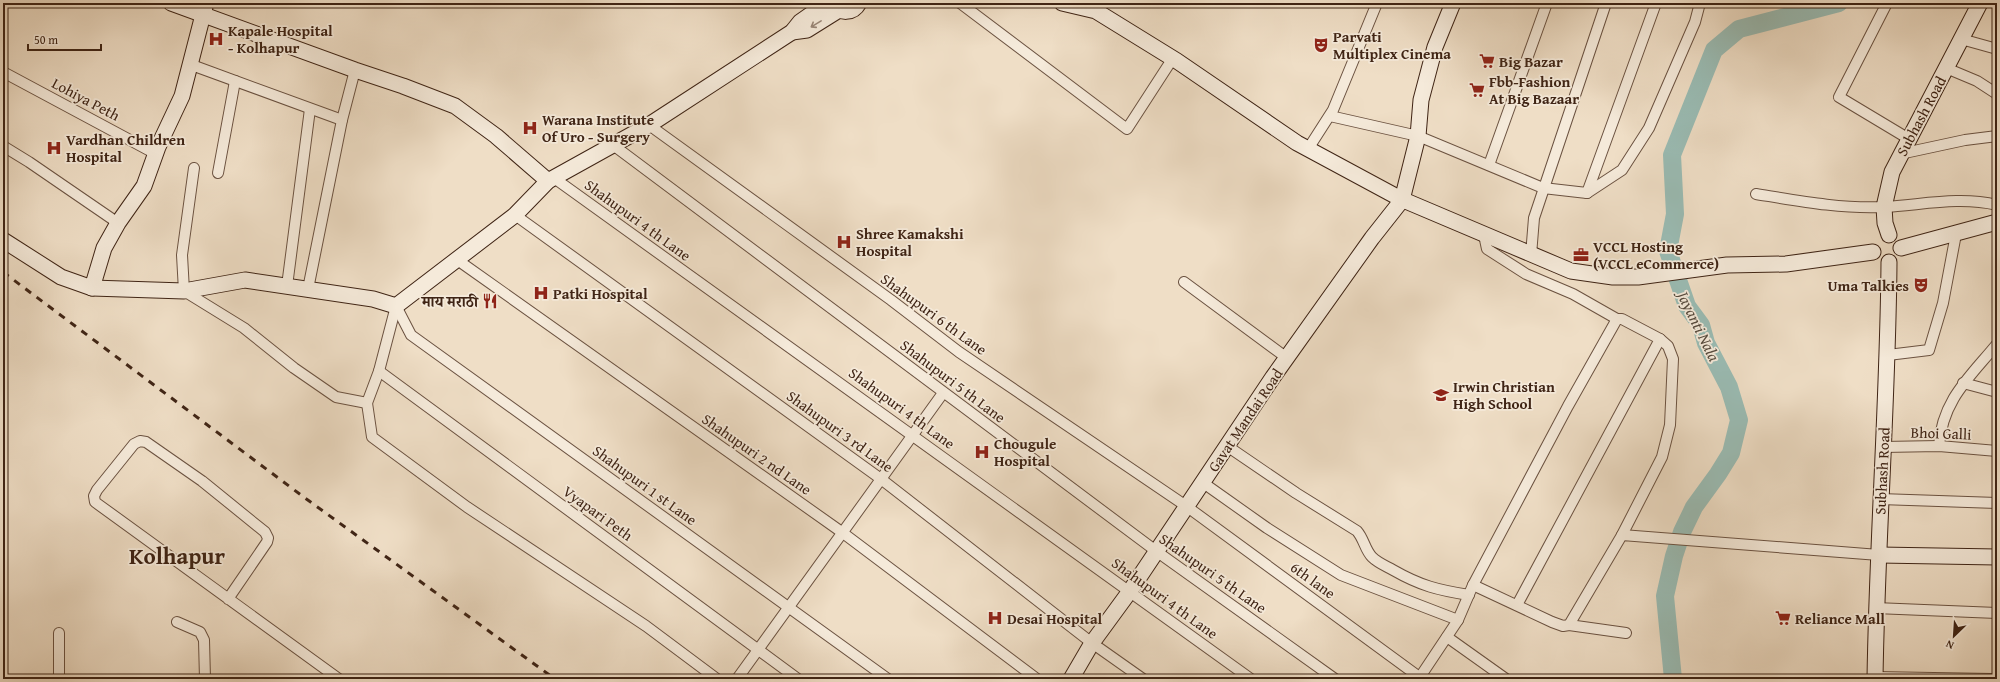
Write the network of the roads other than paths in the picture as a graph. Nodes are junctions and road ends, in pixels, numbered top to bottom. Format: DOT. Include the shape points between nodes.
graph roads {
  1 [pos="171,3"];
  2 [pos="858,3"];
  3 [pos="960,3"];
  4 [pos="1062,3"];
  5 [pos="1377,3"];
  6 [pos="1453,3"];
  7 [pos="1547,3"];
  8 [pos="1606,3"];
  9 [pos="1656,3"];
  10 [pos="1700,3"];
  11 [pos="1887,3"];
  12 [pos="1980,3"];
  13 [pos="833,5"];
  14 [pos="1093,7"];
  15 [pos="205,9"];
  16 [pos="1961,39"];
  17 [pos="1997,49"];
  18 [pos="1173,58"];
  19 [pos="189,64"];
  20 [pos="1946,68"];
  21 [pos="355,70"];
  22 [pos="3,72"];
  23 [pos="235,81"];
  24 [pos="1997,94"];
  25 [pos="310,109"];
  26 [pos="1330,116"];
  27 [pos="342,120"];
  28 [pos="649,125"];
  29 [pos="1418,136"];
  30 [pos="1997,136"];
  31 [pos="1909,139"];
  32 [pos="613,145"];
  33 [pos="3,146"];
  34 [pos="1308,149"];
  35 [pos="156,154"];
  36 [pos="1900,154"];
  37 [pos="1488,165"];
  38 [pos="194,168"];
  39 [pos="218,173"];
  40 [pos="551,179"];
  41 [pos="1544,188"];
  42 [pos="1587,193"];
  43 [pos="1756,194"];
  44 [pos="1402,200"];
  45 [pos="1997,205"];
  46 [pos="1884,207"];
  47 [pos="515,215"];
  48 [pos="1997,222"];
  49 [pos="118,223"];
  50 [pos="1956,234"];
  51 [pos="1484,235"];
  52 [pos="1889,235"];
  53 [pos="3,240"];
  54 [pos="1901,248"];
  55 [pos="1873,252"];
  56 [pos="1530,255"];
  57 [pos="456,259"];
  58 [pos="1889,262"];
  59 [pos="1184,282"];
  60 [pos="287,286"];
  61 [pos="92,288"];
  62 [pos="308,289"];
  63 [pos="184,291"];
  64 [pos="396,306"];
  65 [pos="1617,319"];
  66 [pos="1660,339"];
  67 [pos="1997,344"];
  68 [pos="1888,355"];
  69 [pos="1287,358"];
  70 [pos="379,371"];
  71 [pos="1963,383"];
  72 [pos="943,392"];
  73 [pos="1997,392"];
  74 [pos="367,403"];
  75 [pos="913,435"];
  76 [pos="1227,446"];
  77 [pos="1939,446"];
  78 [pos="1883,447"];
  79 [pos="1997,451"];
  80 [pos="881,479"];
  81 [pos="1202,482"];
  82 [pos="1880,499"];
  83 [pos="1997,503"];
  84 [pos="1186,506"];
  85 [pos="843,533"];
  86 [pos="1622,535"];
  87 [pos="1156,551"];
  88 [pos="1878,555"];
  89 [pos="1997,557"];
  90 [pos="1473,585"];
  91 [pos="1130,591"];
  92 [pos="228,599"];
  93 [pos="1466,601"];
  94 [pos="1516,605"];
  95 [pos="790,608"];
  96 [pos="1875,608"];
  97 [pos="1997,613"];
  98 [pos="1458,620"];
  99 [pos="177,622"];
  100 [pos="1569,625"];
  101 [pos="1626,632"];
  102 [pos="59,633"];
  103 [pos="1447,637"];
  104 [pos="1092,643"];
  105 [pos="759,650"];
  106 [pos="1421,678"];
  107 [pos="1875,678"];
  108 [pos="59,679"];
  109 [pos="205,679"];
  110 [pos="339,679"];
  111 [pos="717,679"];
  112 [pos="737,679"];
  113 [pos="798,679"];
  114 [pos="888,679"];
  115 [pos="1037,679"];
  116 [pos="1071,679"];
  117 [pos="1143,679"];
  118 [pos="1251,679"];
  119 [pos="1335,679"];
  120 [pos="1506,679"];
  121 [pos="1992,679"];
  1 -- 15 [label="street"];
  2 -- 13 [label="street" via="848,12"];
  3 -- 18 [label="street" via="1127,129"];
  4 -- 14 [label="street"];
  5 -- 26 [label="street"];
  6 -- 29 [label="street" via="1433,55 1421,100"];
  7 -- 37 [label="street"];
  8 -- 41 [label="street"];
  9 -- 42 [label="street"];
  10 -- 42 [label="street" via="1695,22 1649,128 1622,170"];
  11 -- 31 [label="street" via="1839,97"];
  12 -- 16 [label="street, Subhash Road"];
  13 -- 28 [label="street" via="807,30 792,32"];
  14 -- 18 [label="street"];
  15 -- 19 [label="street"];
  15 -- 21 [label="street"];
  16 -- 17 [label="street"];
  16 -- 20 [label="street, Subhash Road"];
  18 -- 34 [label="street"];
  19 -- 23 [label="street"];
  19 -- 35 [label="street" via="182,96"];
  20 -- 24 [label="street" via="1977,81"];
  20 -- 31 [label="street, Subhash Road"];
  21 -- 27 [label="street"];
  21 -- 40 [label="street" via="455,106"];
  22 -- 35 [label="street, Lohiya Peth"];
  23 -- 25 [label="street"];
  23 -- 39 [label="street"];
  25 -- 27 [label="street"];
  25 -- 60 [label="street"];
  26 -- 29 [label="street"];
  26 -- 34 [label="street"];
  27 -- 62 [label="street"];
  28 -- 32 [label="street"];
  28 -- 84 [label="street, Shahupuri 6 th Lane" via="959,352"];
  29 -- 37 [label="street"];
  29 -- 44 [label="street"];
  30 -- 36 [label="street"];
  31 -- 36 [label="street, Subhash Road"];
  32 -- 40 [label="street"];
  32 -- 72 [label="street, Shahupuri 5 th Lane"];
  33 -- 49 [label="street"];
  34 -- 44 [label="street"];
  35 -- 49 [label="street" via="144,186"];
  36 -- 46 [label="street, Subhash Road" via="1892,172"];
  37 -- 41 [label="street"];
  38 -- 63 [label="street" via="182,256"];
  40 -- 47 [label="street"];
  40 -- 75 [label="street, Shahupuri 4 th Lane"];
  41 -- 42 [label="street"];
  41 -- 56 [label="street" via="1534,218"];
  43 -- 46 [label="street" via="1822,205"];
  44 -- 51 [label="street"];
  44 -- 69 [label="street, Gavat Mandai Road"];
  45 -- 46 [label="street" via="1966,200"];
  46 -- 52 [label="street, Subhash Road"];
  47 -- 57 [label="street"];
  47 -- 80 [label="street, Shahupuri 3 rd Lane"];
  48 -- 50 [label="street"];
  49 -- 61 [label="street" via="104,248"];
  50 -- 54 [label="street"];
  50 -- 68 [label="street" via="1943,304 1929,350"];
  51 -- 56 [label="street"];
  51 -- 65 [label="street" via="1487,249 1526,274 1574,294"];
  52 -- 54 [label="street" via="1897,239"];
  52 -- 55 [label="street" via="1876,239"];
  53 -- 61 [label="street" via="61,277"];
  54 -- 58 [label="street" via="1899,257"];
  55 -- 56 [label="street" via="1786,264 1741,264 1638,277 1613,277 1571,271"];
  55 -- 58 [label="street" via="1879,260"];
  57 -- 64 [label="street"];
  57 -- 85 [label="street, Shahupuri 2 nd Lane"];
  58 -- 68 [label="street, Subhash Road"];
  59 -- 69 [label="street"];
  60 -- 62 [label="street"];
  60 -- 63 [label="street" via="245,280"];
  61 -- 63 [label="street"];
  62 -- 64 [label="street" via="373,299"];
  63 -- 74 [label="street" via="244,328 336,397"];
  64 -- 70 [label="street"];
  64 -- 95 [label="street, Shahupuri 1 st Lane" via="411,335"];
  65 -- 66 [label="street" via="1622,319"];
  65 -- 90 [label="street"];
  66 -- 86 [label="street" via="1668,346 1673,359 1670,425 1662,457"];
  66 -- 94 [label="street"];
  67 -- 71 [label="street"];
  68 -- 78 [label="street, Subhash Road"];
  69 -- 76 [label="street, Gavat Mandai Road"];
  70 -- 74 [label="street"];
  70 -- 105 [label="street, Vyapari Peth"];
  71 -- 73 [label="street"];
  71 -- 77 [label="street" via="1943,420"];
  72 -- 75 [label="street"];
  72 -- 87 [label="street, Shahupuri 5 th Lane"];
  74 -- 111 [label="street" via="372,437 467,507 634,618"];
  75 -- 80 [label="street"];
  75 -- 91 [label="street, Shahupuri 4 th Lane"];
  76 -- 81 [label="street, Gavat Mandai Road"];
  76 -- 93 [label="street" via="1353,528 1378,562 1416,583"];
  77 -- 78 [label="street, Bhoi Galli"];
  77 -- 79 [label="street, Bhoi Galli"];
  78 -- 82 [label="street, Subhash Road"];
  80 -- 85 [label="street"];
  80 -- 104 [label="street, Shahupuri 3 rd Lane"];
  81 -- 84 [label="street, Gavat Mandai Road"];
  81 -- 98 [label="street" via="1272,532 1341,575"];
  82 -- 83 [label="street"];
  82 -- 88 [label="street, Subhash Road"];
  84 -- 87 [label="street, Gavat Mandai Road"];
  84 -- 106 [label="street, 6th lane"];
  85 -- 95 [label="street"];
  85 -- 115 [label="street, Shahupuri 2 nd Lane"];
  86 -- 88 [label="street"];
  86 -- 100 [label="street"];
  87 -- 91 [label="street, Gavat Mandai Road"];
  87 -- 119 [label="street, Shahupuri 5 th Lane"];
  88 -- 89 [label="street"];
  88 -- 96 [label="street, Subhash Road"];
  90 -- 93 [label="street"];
  90 -- 94 [label="street"];
  91 -- 104 [label="street, Gavat Mandai Road"];
  91 -- 118 [label="street, Shahupuri 4 th Lane"];
  92 -- 92 [label="street" via="95,502 97,490 134,444 146,442 202,481 266,532 267,542"];
  92 -- 110 [label="street"];
  93 -- 98 [label="street"];
  94 -- 100 [label="street" via="1552,622 1563,626"];
  95 -- 105 [label="street"];
  95 -- 114 [label="street, Shahupuri 1 st Lane"];
  96 -- 97 [label="street"];
  96 -- 107 [label="street, Subhash Road"];
  98 -- 103 [label="street"];
  99 -- 109 [label="street" via="200,632 204,640"];
  100 -- 101 [label="street"];
  102 -- 108 [label="street"];
  103 -- 106 [label="street"];
  103 -- 120 [label="street"];
  104 -- 116 [label="street, Gavat Mandai Road"];
  104 -- 117 [label="street, Shahupuri 3 rd Lane"];
  105 -- 112 [label="street"];
  105 -- 113 [label="street, Vyapari Peth"];
  107 -- 121 [label="street"];
}
